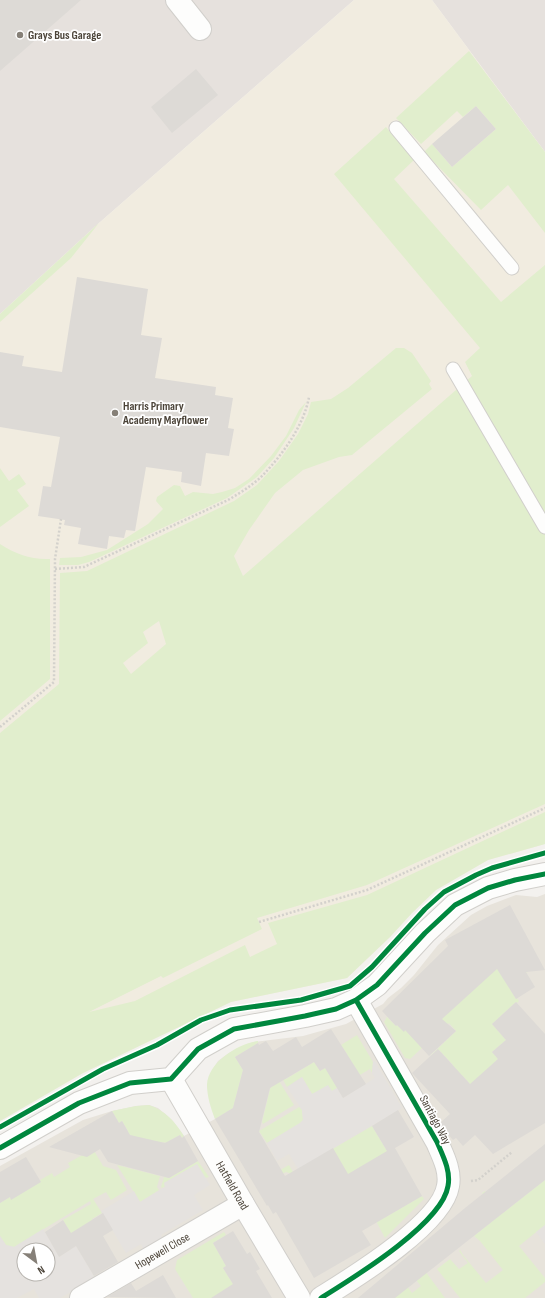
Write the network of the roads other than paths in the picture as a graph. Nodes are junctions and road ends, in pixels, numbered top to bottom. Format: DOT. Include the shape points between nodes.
graph roads {
  1 [pos="177,0"];
  2 [pos="200,29"];
  3 [pos="396,128"];
  4 [pos="512,268"];
  5 [pos="453,369"];
  6 [pos="545,527"];
  7 [pos="545,874"];
  8 [pos="356,1000"];
  9 [pos="171,1079"];
  10 [pos="0,1148"];
  11 [pos="243,1204"];
  12 [pos="293,1296"];
  13 [pos="81,1298"];
  14 [pos="321,1298"];
  1 -- 2 [label="street"];
  3 -- 4 [label="lane"];
  5 -- 6 [label="lane"];
  7 -- 8 [label="street" via="488,888 455,905 425,933 378,985"];
  8 -- 9 [label="street" via="336,1009 234,1029 198,1049"];
  8 -- 14 [label="street, Santiago Way" via="437,1142 446,1162 448,1185 445,1199 421,1225 368,1268"];
  9 -- 10 [label="street" via="130,1083 79,1102"];
  9 -- 11 [label="street, Hatfield Road"];
  11 -- 12 [label="street, Hatfield Road"];
  11 -- 13 [label="street, Hopewell Close"];
}
